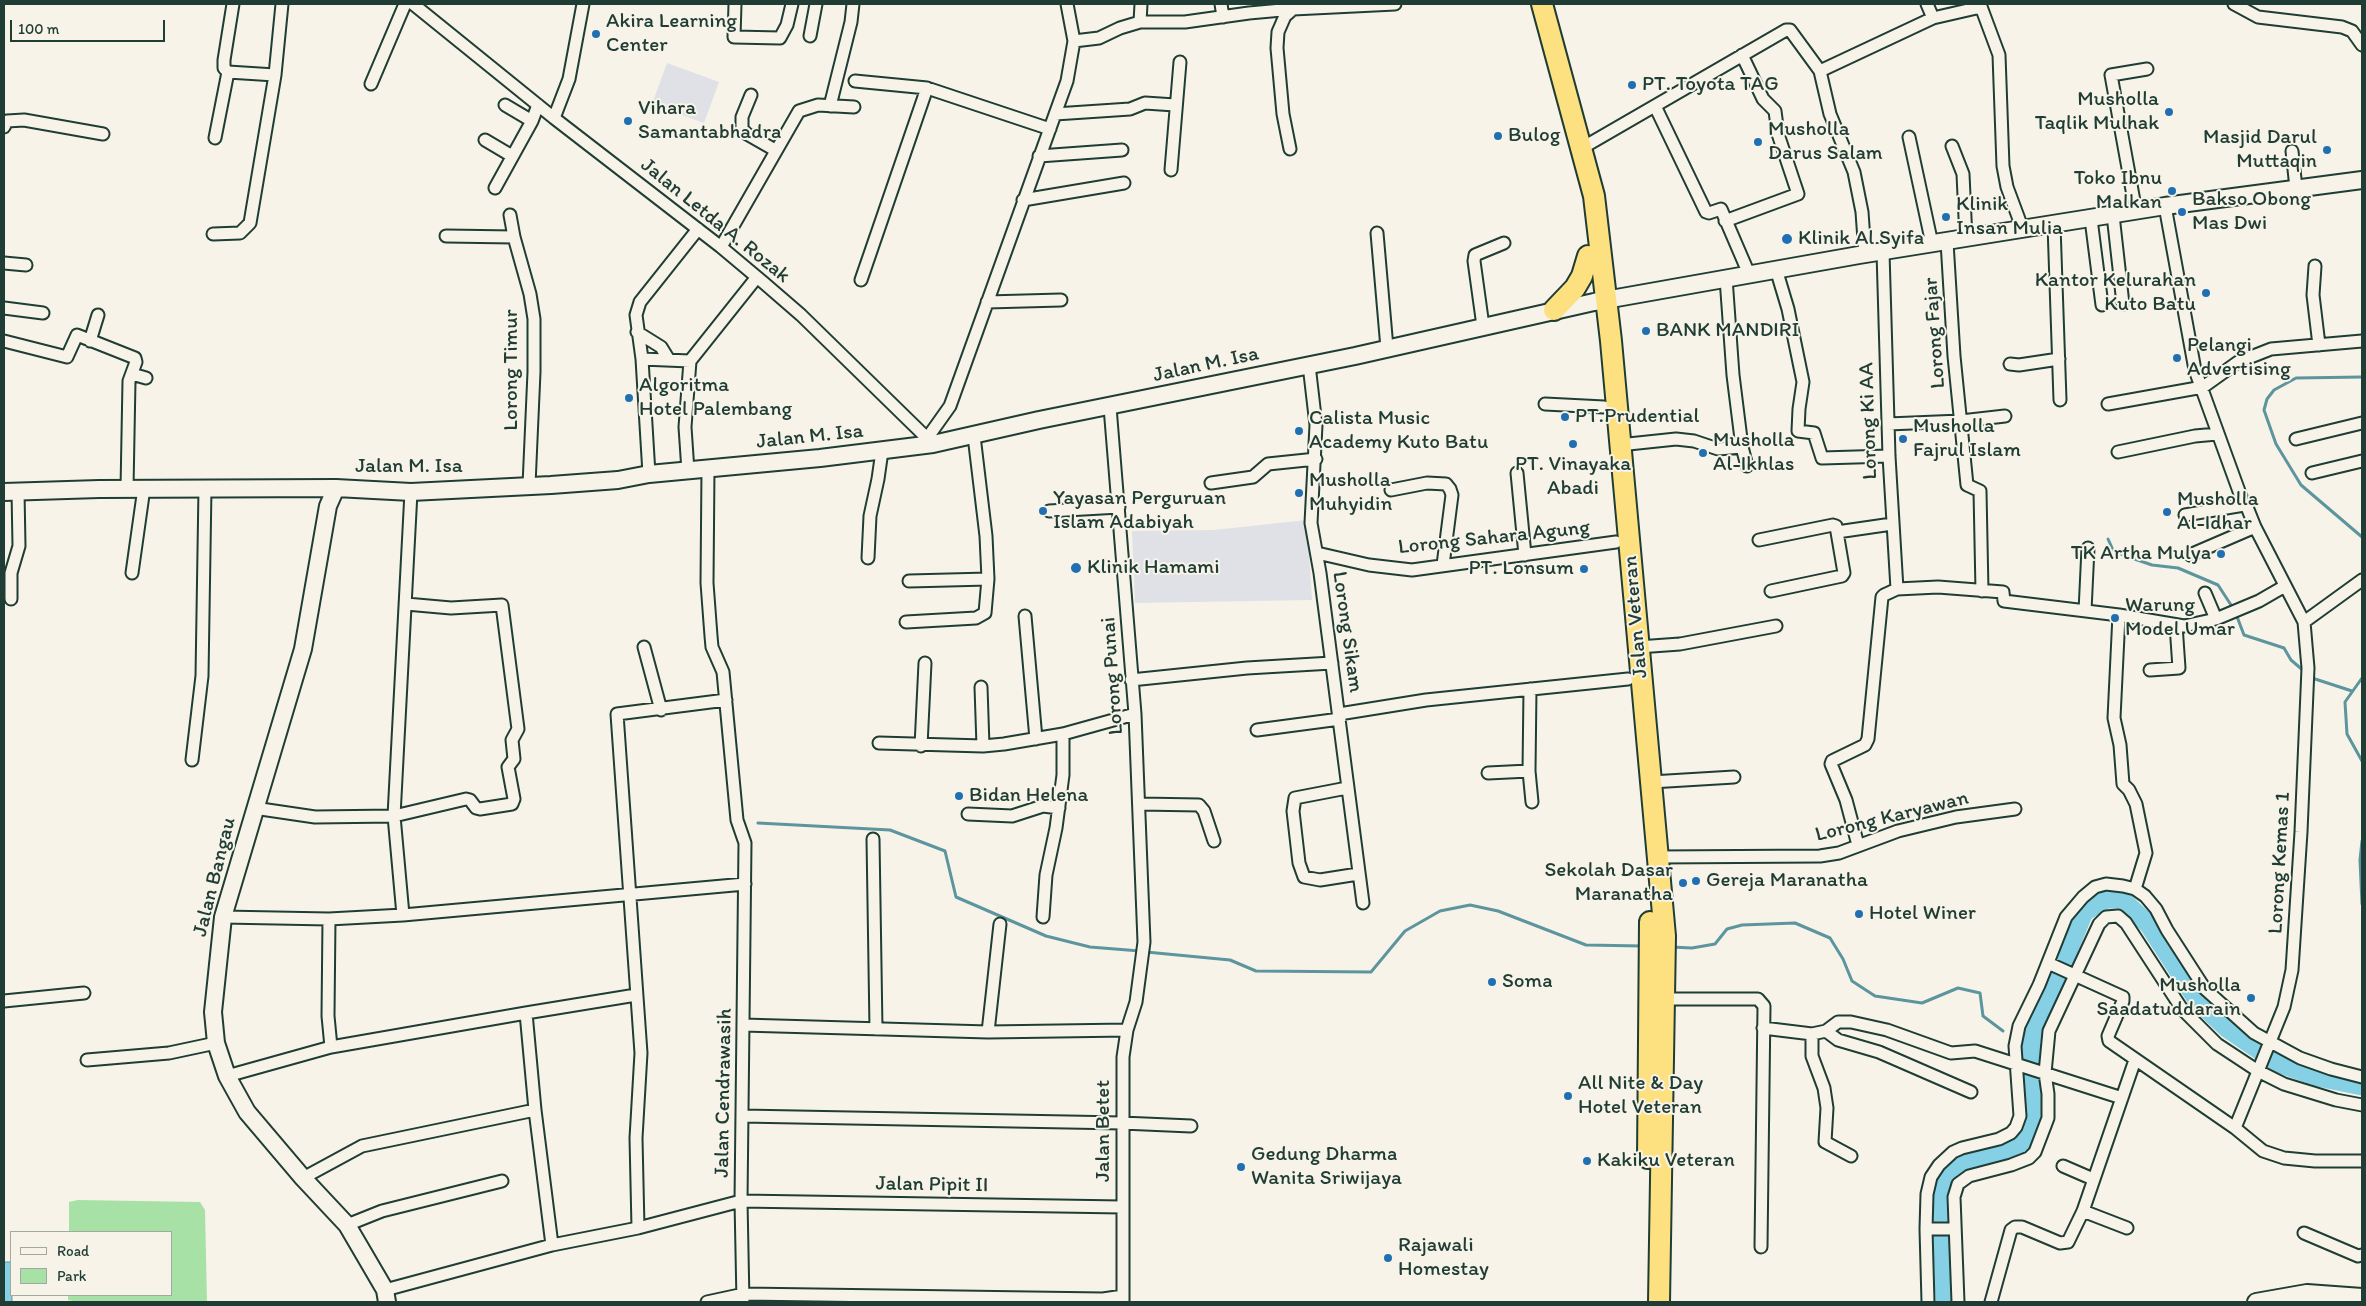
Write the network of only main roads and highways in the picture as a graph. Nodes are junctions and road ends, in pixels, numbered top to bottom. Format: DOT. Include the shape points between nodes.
graph roads {
  1 [pos="1529,4"];
  2 [pos="1542,4"];
  3 [pos="1587,198"];
  4 [pos="1588,256"];
  5 [pos="1600,300"];
  6 [pos="1554,310"];
  7 [pos="1658,934"];
  8 [pos="1657,998"];
  9 [pos="1646,1302"];
  10 [pos="1659,1302"];
  1 -- 3 [label="highway"];
  2 -- 3 [label="highway" via="1582,148"];
  3 -- 4 [label="highway"];
  3 -- 5 [label="highway"];
  4 -- 5 [label="highway"];
  4 -- 6 [label="highway" via="1576,288"];
  5 -- 7 [label="highway, Jalan Veteran" via="1604,407 1628,679"];
  5 -- 7 [label="highway, Jalan Veteran" via="1619,445 1651,782 1657,857"];
  7 -- 8 [label="highway"];
  8 -- 9 [label="highway"];
  8 -- 10 [label="highway"];
}
